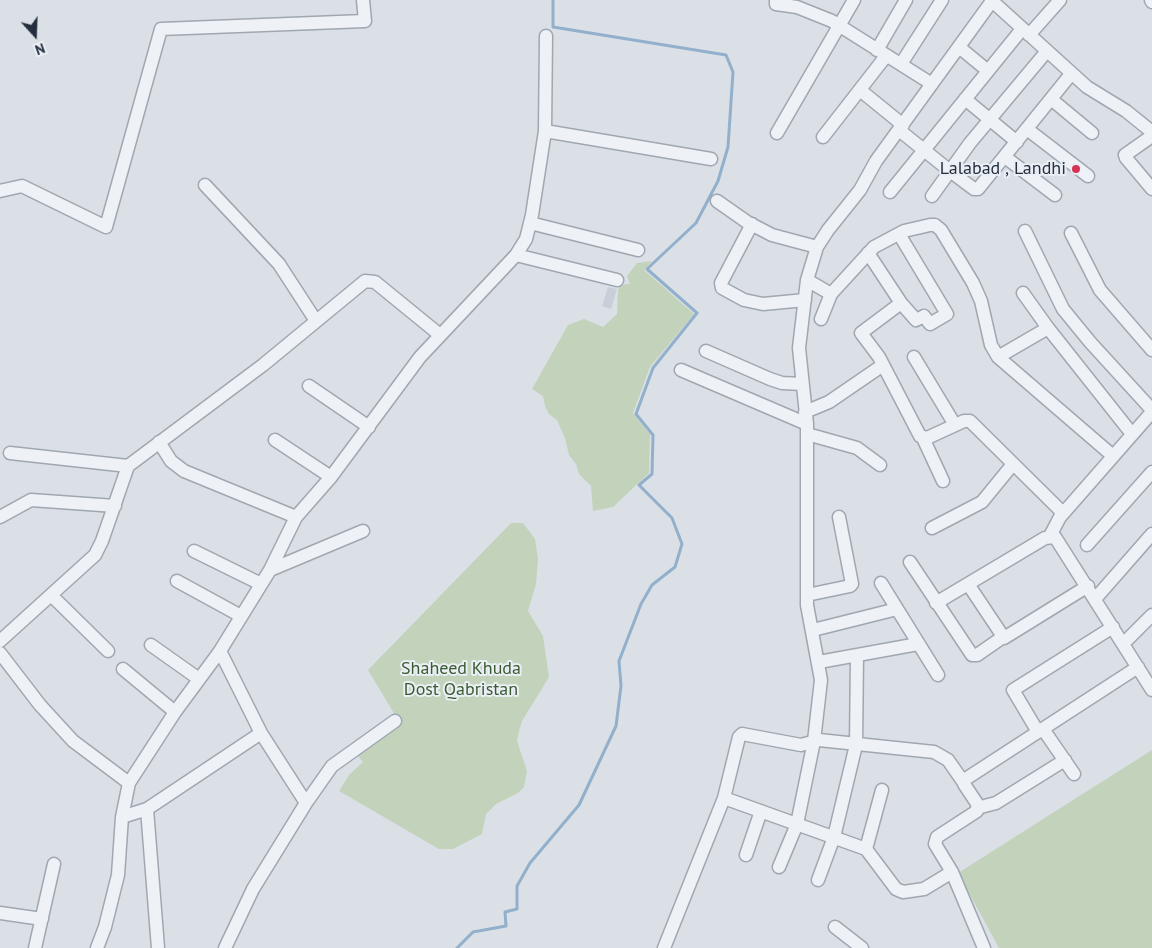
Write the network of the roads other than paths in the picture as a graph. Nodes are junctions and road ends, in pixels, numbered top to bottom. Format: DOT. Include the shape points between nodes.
graph roads {
  1 [pos="363,0"];
  2 [pos="776,0"];
  3 [pos="854,0"];
  4 [pos="906,0"];
  5 [pos="942,0"];
  6 [pos="992,0"];
  7 [pos="1060,0"];
  8 [pos="839,26"];
  9 [pos="1026,32"];
  10 [pos="546,36"];
  11 [pos="959,47"];
  12 [pos="1047,51"];
  13 [pos="882,53"];
  14 [pos="901,64"];
  15 [pos="988,71"];
  16 [pos="1071,74"];
  17 [pos="932,84"];
  18 [pos="860,90"];
  19 [pos="965,99"];
  20 [pos="1051,99"];
  21 [pos="989,120"];
  22 [pos="901,127"];
  23 [pos="1027,129"];
  24 [pos="545,131"];
  25 [pos="776,133"];
  26 [pos="1092,133"];
  27 [pos="1152,134"];
  28 [pos="823,137"];
  29 [pos="1017,142"];
  30 [pos="925,149"];
  31 [pos="1005,157"];
  32 [pos="711,159"];
  33 [pos="950,171"];
  34 [pos="1088,176"];
  35 [pos="204,185"];
  36 [pos="1152,189"];
  37 [pos="0,191"];
  38 [pos="890,192"];
  39 [pos="932,196"];
  40 [pos="1055,196"];
  41 [pos="717,200"];
  42 [pos="530,223"];
  43 [pos="752,224"];
  44 [pos="1025,231"];
  45 [pos="1071,233"];
  46 [pos="899,234"];
  47 [pos="817,247"];
  48 [pos="638,250"];
  49 [pos="868,253"];
  50 [pos="516,255"];
  51 [pos="617,280"];
  52 [pos="807,280"];
  53 [pos="1024,293"];
  54 [pos="830,294"];
  55 [pos="805,300"];
  56 [pos="901,303"];
  57 [pos="821,319"];
  58 [pos="316,322"];
  59 [pos="1048,328"];
  60 [pos="440,335"];
  61 [pos="1152,350"];
  62 [pos="706,351"];
  63 [pos="914,357"];
  64 [pos="998,357"];
  65 [pos="883,365"];
  66 [pos="682,370"];
  67 [pos="802,384"];
  68 [pos="309,386"];
  69 [pos="1152,411"];
  70 [pos="806,423"];
  71 [pos="955,425"];
  72 [pos="369,428"];
  73 [pos="1132,434"];
  74 [pos="923,438"];
  75 [pos="275,440"];
  76 [pos="159,442"];
  77 [pos="10,453"];
  78 [pos="1113,456"];
  79 [pos="880,464"];
  80 [pos="1013,464"];
  81 [pos="128,466"];
  82 [pos="1152,472"];
  83 [pos="331,477"];
  84 [pos="943,481"];
  85 [pos="115,506"];
  86 [pos="1063,513"];
  87 [pos="0,517"];
  88 [pos="296,517"];
  89 [pos="838,517"];
  90 [pos="932,528"];
  91 [pos="363,530"];
  92 [pos="1152,534"];
  93 [pos="1050,536"];
  94 [pos="1087,545"];
  95 [pos="194,551"];
  96 [pos="910,562"];
  97 [pos="270,570"];
  98 [pos="177,582"];
  99 [pos="881,583"];
  100 [pos="261,584"];
  101 [pos="968,584"];
  102 [pos="1088,586"];
  103 [pos="51,595"];
  104 [pos="807,595"];
  105 [pos="1096,599"];
  106 [pos="936,603"];
  107 [pos="897,609"];
  108 [pos="1152,615"];
  109 [pos="241,616"];
  110 [pos="1113,627"];
  111 [pos="813,630"];
  112 [pos="1003,637"];
  113 [pos="0,641"];
  114 [pos="918,644"];
  115 [pos="1123,644"];
  116 [pos="151,645"];
  117 [pos="108,651"];
  118 [pos="220,651"];
  119 [pos="0,653"];
  120 [pos="857,655"];
  121 [pos="819,662"];
  122 [pos="123,669"];
  123 [pos="1144,670"];
  124 [pos="938,675"];
  125 [pos="199,679"];
  126 [pos="1152,690"];
  127 [pos="175,712"];
  128 [pos="394,720"];
  129 [pos="1040,730"];
  130 [pos="261,733"];
  131 [pos="814,741"];
  132 [pos="856,745"];
  133 [pos="1065,760"];
  134 [pos="1074,774"];
  135 [pos="129,783"];
  136 [pos="964,783"];
  137 [pos="882,790"];
  138 [pos="724,798"];
  139 [pos="306,803"];
  140 [pos="977,808"];
  141 [pos="147,809"];
  142 [pos="760,811"];
  143 [pos="122,817"];
  144 [pos="797,824"];
  145 [pos="834,837"];
  146 [pos="866,848"];
  147 [pos="746,855"];
  148 [pos="54,864"];
  149 [pos="780,867"];
  150 [pos="952,872"];
  151 [pos="818,880"];
  152 [pos="0,913"];
  153 [pos="42,919"];
  154 [pos="835,927"];
  155 [pos="35,948"];
  156 [pos="97,948"];
  157 [pos="158,948"];
  158 [pos="225,948"];
  159 [pos="664,948"];
  160 [pos="862,948"];
  161 [pos="984,948"];
  1 -- 37 [label="street" via="365,21 161,29 106,227 22,186"];
  2 -- 8 [label="street" via="776,4 808,11"];
  3 -- 8 [label="street"];
  4 -- 13 [label="street"];
  5 -- 14 [label="street"];
  6 -- 9 [label="street"];
  6 -- 11 [label="street"];
  7 -- 9 [label="street"];
  8 -- 13 [label="street"];
  8 -- 25 [label="street"];
  9 -- 12 [label="street"];
  9 -- 15 [label="street"];
  10 -- 24 [label="street"];
  11 -- 15 [label="street"];
  11 -- 17 [label="street"];
  12 -- 16 [label="street"];
  12 -- 21 [label="street"];
  13 -- 14 [label="street"];
  13 -- 18 [label="street"];
  14 -- 17 [label="street"];
  15 -- 19 [label="street"];
  16 -- 20 [label="street"];
  16 -- 27 [label="street" via="1126,111"];
  17 -- 22 [label="street"];
  18 -- 22 [label="street"];
  18 -- 28 [label="street"];
  19 -- 21 [label="street"];
  19 -- 30 [label="street"];
  20 -- 23 [label="street"];
  20 -- 26 [label="street"];
  21 -- 29 [label="street"];
  21 -- 33 [label="street"];
  22 -- 30 [label="street"];
  22 -- 47 [label="street"];
  23 -- 29 [label="street"];
  23 -- 34 [label="street"];
  24 -- 32 [label="street"];
  24 -- 42 [label="street"];
  27 -- 36 [label="street" via="1125,155"];
  29 -- 31 [label="street"];
  30 -- 33 [label="street"];
  30 -- 38 [label="street"];
  31 -- 33 [label="street" via="978,189"];
  31 -- 40 [label="street"];
  33 -- 39 [label="street"];
  35 -- 58 [label="street" via="279,264"];
  41 -- 43 [label="street"];
  42 -- 48 [label="street"];
  42 -- 50 [label="street"];
  43 -- 47 [label="street" via="772,235"];
  43 -- 55 [label="street" via="721,283 722,288 744,300 763,304"];
  44 -- 69 [label="street" via="1063,309"];
  45 -- 61 [label="street" via="1100,290"];
  46 -- 49 [label="street"];
  46 -- 56 [label="street" via="947,314 930,324 924,316 916,320"];
  46 -- 64 [label="street" via="930,225 941,230 981,301 991,345"];
  47 -- 52 [label="street"];
  49 -- 54 [label="street"];
  49 -- 56 [label="street"];
  50 -- 51 [label="street"];
  50 -- 60 [label="street"];
  52 -- 54 [label="street"];
  52 -- 55 [label="street"];
  53 -- 59 [label="street"];
  54 -- 57 [label="street"];
  55 -- 67 [label="street" via="799,348"];
  56 -- 65 [label="street" via="861,333"];
  58 -- 60 [label="street" via="365,281 370,281"];
  58 -- 76 [label="street"];
  59 -- 64 [label="street"];
  59 -- 73 [label="street"];
  60 -- 72 [label="street" via="420,357"];
  62 -- 67 [label="street" via="770,379"];
  63 -- 71 [label="street"];
  64 -- 78 [label="street"];
  65 -- 70 [label="street" via="829,402"];
  65 -- 74 [label="street"];
  66 -- 70 [label="street"];
  67 -- 70 [label="street"];
  68 -- 72 [label="street"];
  69 -- 73 [label="street"];
  70 -- 79 [label="street" via="857,448"];
  70 -- 104 [label="street"];
  71 -- 74 [label="street"];
  71 -- 80 [label="street" via="970,421"];
  72 -- 83 [label="street"];
  73 -- 78 [label="street"];
  74 -- 84 [label="street"];
  75 -- 83 [label="street"];
  76 -- 81 [label="street"];
  76 -- 88 [label="street" via="172,461 184,471"];
  77 -- 81 [label="street"];
  78 -- 86 [label="street"];
  80 -- 86 [label="street"];
  80 -- 90 [label="street" via="982,502"];
  81 -- 85 [label="street"];
  82 -- 94 [label="street"];
  83 -- 88 [label="street"];
  85 -- 87 [label="street" via="30,500"];
  85 -- 103 [label="street" via="95,555"];
  86 -- 93 [label="street"];
  88 -- 97 [label="street"];
  89 -- 104 [label="street" via="852,584"];
  91 -- 97 [label="street"];
  92 -- 105 [label="street"];
  93 -- 101 [label="street"];
  93 -- 102 [label="street" via="1055,537"];
  95 -- 100 [label="street"];
  96 -- 106 [label="street"];
  97 -- 100 [label="street"];
  98 -- 109 [label="street"];
  99 -- 107 [label="street"];
  100 -- 109 [label="street"];
  101 -- 106 [label="street"];
  101 -- 112 [label="street"];
  102 -- 105 [label="street"];
  102 -- 112 [label="street"];
  103 -- 113 [label="street"];
  103 -- 117 [label="street"];
  104 -- 111 [label="street"];
  105 -- 110 [label="street"];
  106 -- 112 [label="street" via="974,656"];
  107 -- 111 [label="street"];
  107 -- 114 [label="street"];
  108 -- 115 [label="street"];
  109 -- 118 [label="street"];
  110 -- 115 [label="street"];
  110 -- 129 [label="street" via="1014,688 1014,693"];
  111 -- 121 [label="street"];
  114 -- 120 [label="street"];
  114 -- 124 [label="street"];
  115 -- 123 [label="street"];
  116 -- 125 [label="street"];
  118 -- 125 [label="street"];
  118 -- 130 [label="street"];
  119 -- 135 [label="street" via="73,741"];
  120 -- 121 [label="street"];
  120 -- 132 [label="street"];
  121 -- 131 [label="street" via="821,680"];
  122 -- 127 [label="street"];
  123 -- 126 [label="street"];
  123 -- 129 [label="street"];
  125 -- 127 [label="street"];
  127 -- 135 [label="street"];
  128 -- 139 [label="street" via="337,762"];
  129 -- 133 [label="street"];
  129 -- 136 [label="street" via="965,778"];
  130 -- 139 [label="street"];
  130 -- 141 [label="street"];
  131 -- 132 [label="street"];
  131 -- 138 [label="street" via="801,745 741,734"];
  131 -- 144 [label="street"];
  132 -- 136 [label="street" via="934,752 948,760"];
  132 -- 145 [label="street"];
  133 -- 134 [label="street"];
  133 -- 140 [label="street" via="996,803"];
  135 -- 143 [label="street"];
  136 -- 140 [label="street"];
  137 -- 146 [label="street"];
  138 -- 142 [label="street"];
  138 -- 159 [label="street"];
  139 -- 158 [label="street" via="253,889"];
  140 -- 150 [label="street" via="935,841"];
  141 -- 143 [label="street"];
  141 -- 157 [label="street"];
  142 -- 144 [label="street"];
  142 -- 147 [label="street"];
  143 -- 156 [label="street" via="118,875"];
  144 -- 145 [label="street"];
  144 -- 149 [label="street"];
  145 -- 146 [label="street"];
  145 -- 151 [label="street"];
  146 -- 150 [label="street" via="896,888 903,892 924,889"];
  148 -- 153 [label="street"];
  150 -- 161 [label="street"];
  152 -- 153 [label="street"];
  153 -- 155 [label="street"];
  154 -- 160 [label="street"];
}
